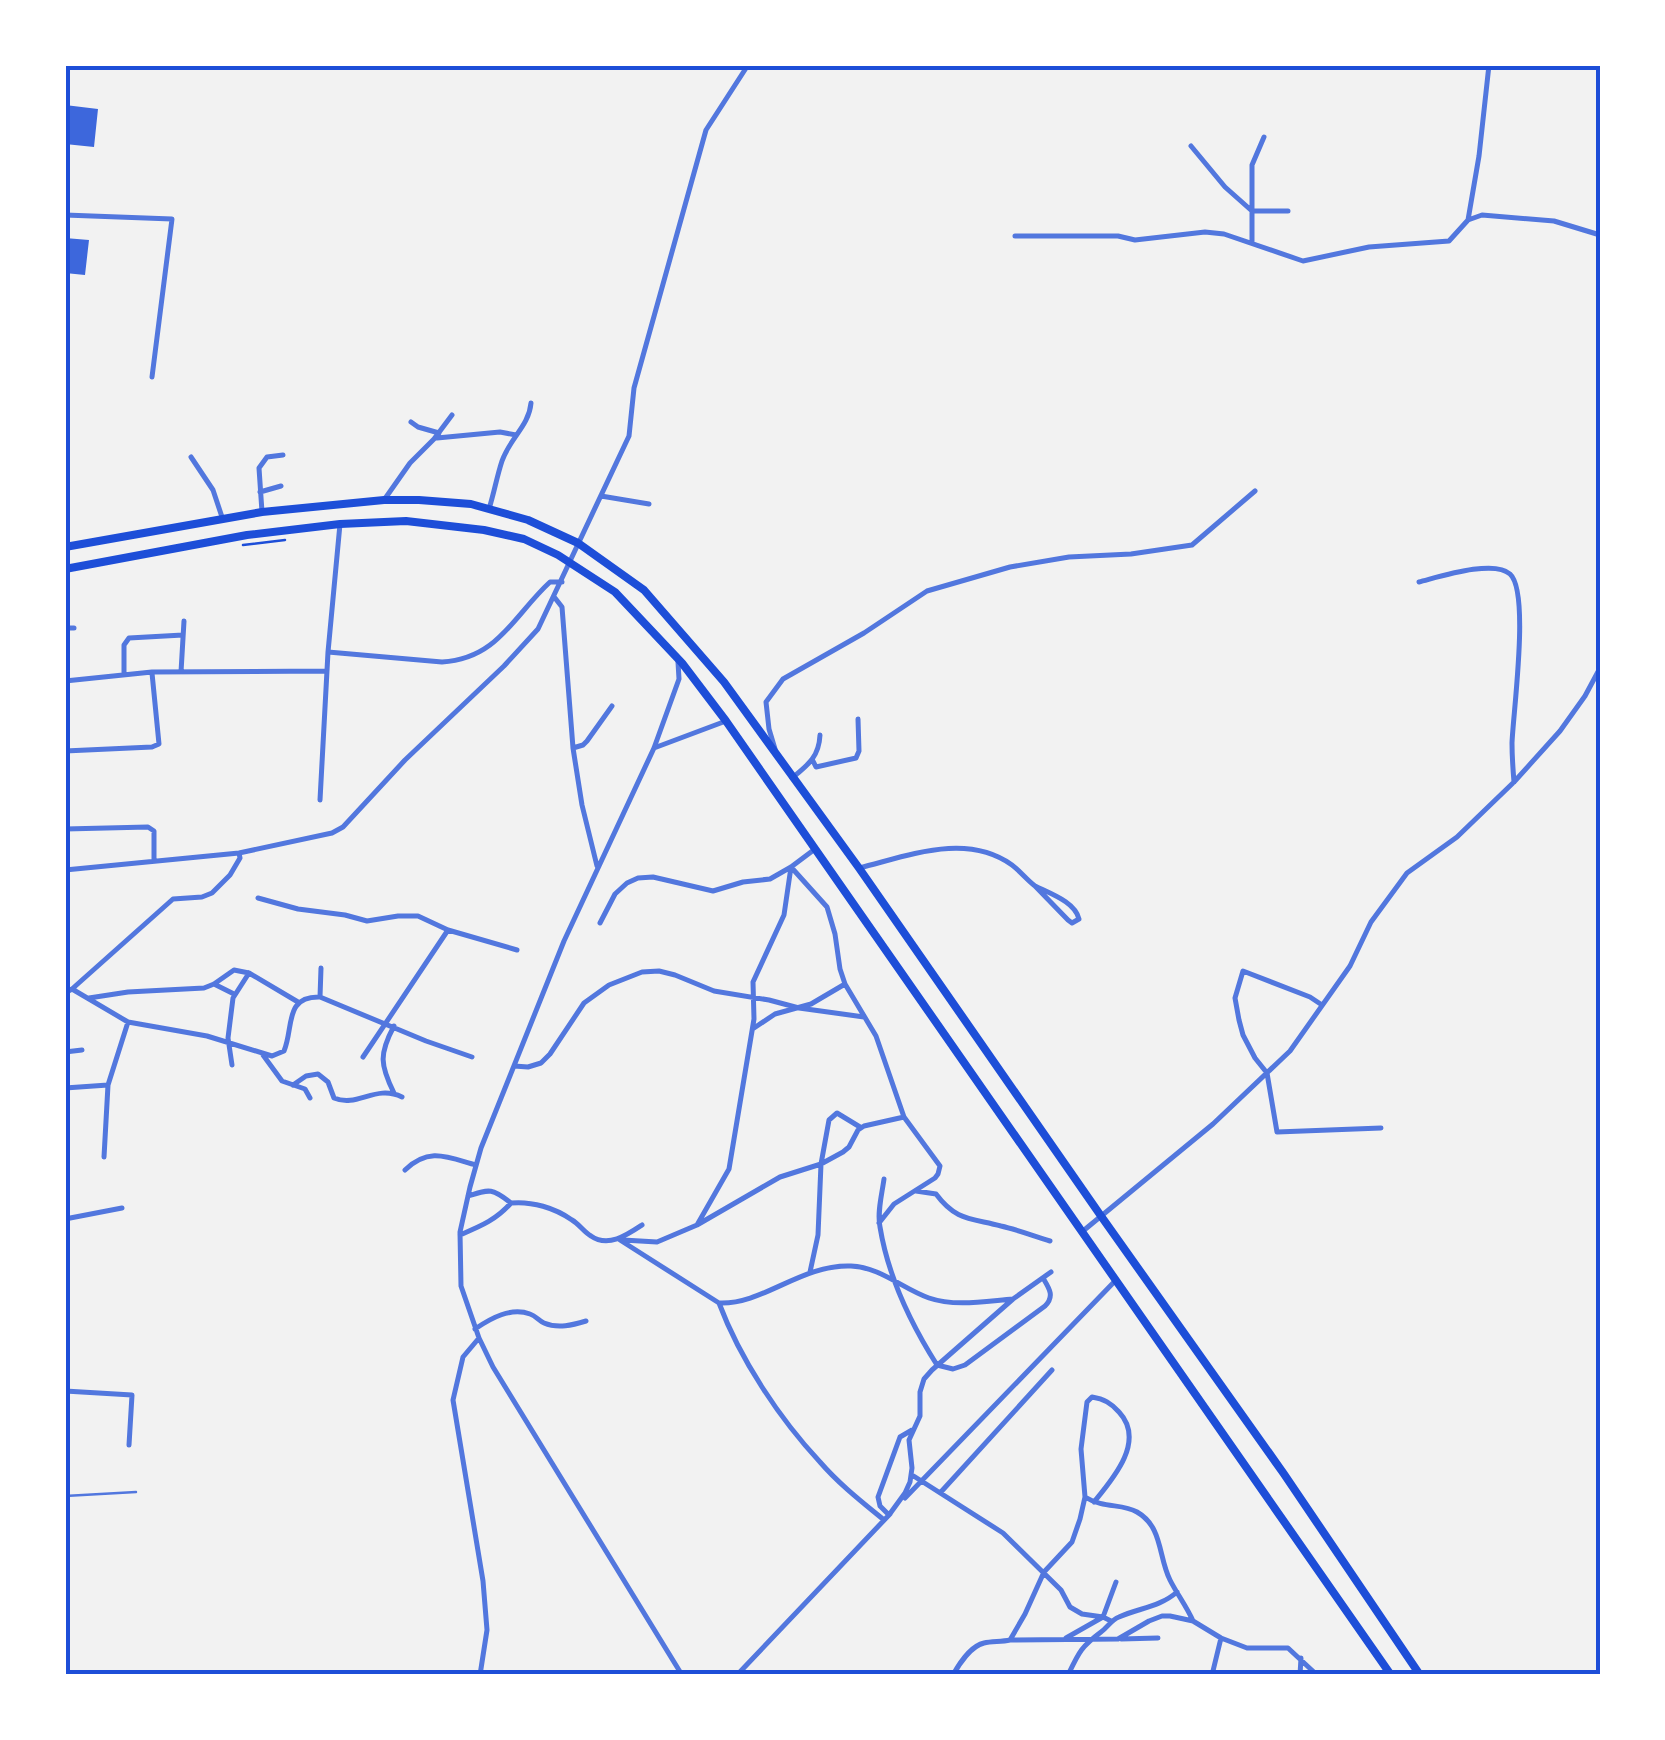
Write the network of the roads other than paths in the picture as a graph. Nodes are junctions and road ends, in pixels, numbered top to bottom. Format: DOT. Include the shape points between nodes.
graph roads {
  1 [pos="748,65"];
  2 [pos="1489,65"];
  3 [pos="1264,137"];
  4 [pos="1191,146"];
  5 [pos="1252,210"];
  6 [pos="1288,211"];
  7 [pos="65,215"];
  8 [pos="1468,220"];
  9 [pos="1600,235"];
  10 [pos="1015,236"];
  11 [pos="1252,244"];
  12 [pos="152,377"];
  13 [pos="531,402"];
  14 [pos="452,415"];
  15 [pos="411,422"];
  16 [pos="516,435"];
  17 [pos="437,436"];
  18 [pos="283,456"];
  19 [pos="191,457"];
  20 [pos="281,486"];
  21 [pos="1255,491"];
  22 [pos="260,492"];
  23 [pos="601,496"];
  24 [pos="384,500"];
  25 [pos="648,504"];
  26 [pos="489,509"];
  27 [pos="262,512"];
  28 [pos="222,518"];
  29 [pos="340,524"];
  30 [pos="578,543"];
  31 [pos="65,546"];
  32 [pos="571,564"];
  33 [pos="65,570"];
  34 [pos="562,582"];
  35 [pos="1419,582"];
  36 [pos="554,598"];
  37 [pos="184,621"];
  38 [pos="65,628"];
  39 [pos="74,628"];
  40 [pos="183,635"];
  41 [pos="328,652"];
  42 [pos="678,658"];
  43 [pos="1600,668"];
  44 [pos="327,671"];
  45 [pos="152,672"];
  46 [pos="182,672"];
  47 [pos="124,674"];
  48 [pos="65,680"];
  49 [pos="612,706"];
  50 [pos="858,719"];
  51 [pos="726,721"];
  52 [pos="820,735"];
  53 [pos="573,748"];
  54 [pos="654,748"];
  55 [pos="65,750"];
  56 [pos="777,757"];
  57 [pos="814,761"];
  58 [pos="792,778"];
  59 [pos="1514,782"];
  60 [pos="320,800"];
  61 [pos="65,830"];
  62 [pos="815,849"];
  63 [pos="239,852"];
  64 [pos="154,860"];
  65 [pos="791,867"];
  66 [pos="859,868"];
  67 [pos="598,869"];
  68 [pos="65,870"];
  69 [pos="1035,886"];
  70 [pos="258,898"];
  71 [pos="600,923"];
  72 [pos="448,930"];
  73 [pos="516,950"];
  74 [pos="321,968"];
  75 [pos="249,973"];
  76 [pos="214,984"];
  77 [pos="845,984"];
  78 [pos="68,991"];
  79 [pos="235,994"];
  80 [pos="320,996"];
  81 [pos="753,997"];
  82 [pos="86,998"];
  83 [pos="298,1002"];
  84 [pos="1322,1006"];
  85 [pos="799,1008"];
  86 [pos="864,1017"];
  87 [pos="128,1022"];
  88 [pos="385,1022"];
  89 [pos="394,1026"];
  90 [pos="752,1030"];
  91 [pos="228,1043"];
  92 [pos="82,1050"];
  93 [pos="65,1052"];
  94 [pos="263,1055"];
  95 [pos="363,1056"];
  96 [pos="472,1056"];
  97 [pos="232,1065"];
  98 [pos="514,1066"];
  99 [pos="1267,1072"];
  100 [pos="108,1085"];
  101 [pos="293,1085"];
  102 [pos="65,1088"];
  103 [pos="394,1093"];
  104 [pos="402,1097"];
  105 [pos="310,1098"];
  106 [pos="904,1116"];
  107 [pos="860,1128"];
  108 [pos="1381,1128"];
  109 [pos="104,1157"];
  110 [pos="821,1164"];
  111 [pos="476,1165"];
  112 [pos="405,1170"];
  113 [pos="884,1179"];
  114 [pos="913,1190"];
  115 [pos="468,1196"];
  116 [pos="511,1203"];
  117 [pos="122,1208"];
  118 [pos="1101,1216"];
  119 [pos="65,1220"];
  120 [pos="879,1223"];
  121 [pos="642,1225"];
  122 [pos="696,1225"];
  123 [pos="1082,1230"];
  124 [pos="460,1235"];
  125 [pos="620,1240"];
  126 [pos="1050,1241"];
  127 [pos="810,1272"];
  128 [pos="1051,1272"];
  129 [pos="1042,1278"];
  130 [pos="1116,1280"];
  131 [pos="895,1282"];
  132 [pos="1013,1299"];
  133 [pos="720,1303"];
  134 [pos="586,1321"];
  135 [pos="475,1329"];
  136 [pos="478,1338"];
  137 [pos="937,1365"];
  138 [pos="1052,1370"];
  139 [pos="65,1391"];
  140 [pos="912,1430"];
  141 [pos="129,1445"];
  142 [pos="912,1475"];
  143 [pos="921,1480"];
  144 [pos="136,1492"];
  145 [pos="940,1493"];
  146 [pos="65,1496"];
  147 [pos="1085,1497"];
  148 [pos="1094,1502"];
  149 [pos="887,1518"];
  150 [pos="1044,1572"];
  151 [pos="1116,1582"];
  152 [pos="1177,1592"];
  153 [pos="1103,1617"];
  154 [pos="1194,1621"];
  155 [pos="1112,1622"];
  156 [pos="1158,1638"];
  157 [pos="1221,1638"];
  158 [pos="1063,1639"];
  159 [pos="1089,1639"];
  160 [pos="1118,1639"];
  161 [pos="1010,1640"];
  162 [pos="1300,1658"];
  163 [pos="480,1675"];
  164 [pos="682,1675"];
  165 [pos="737,1675"];
  166 [pos="954,1675"];
  167 [pos="1068,1675"];
  168 [pos="1212,1675"];
  169 [pos="1300,1675"];
  170 [pos="1317,1675"];
  171 [pos="1391,1675"];
  172 [pos="1420,1675"];
  1 -- 23 [label="street" via="706,130 634,388 629,436"];
  2 -- 8 [label="street"];
  3 -- 5 [label="street" via="1252,164"];
  4 -- 5 [label="street"];
  5 -- 6 [label="street"];
  5 -- 11 [label="street"];
  7 -- 12 [label="street" via="172,218"];
  8 -- 9 [label="street" via="1482,215 1554,221"];
  8 -- 11 [label="street" via="1449,241 1304,261"];
  10 -- 11 [label="street" via="1136,240 1205,232"];
  13 -- 16 [label="street" via="530,417"];
  14 -- 17 [label="street"];
  15 -- 17 [label="street"];
  16 -- 17 [label="street"];
  16 -- 26 [label="street" via="502,458"];
  17 -- 24 [label="street"];
  18 -- 22 [label="street" via="262,461"];
  19 -- 28 [label="street"];
  20 -- 22 [label="street"];
  21 -- 56 [label="street" via="1192,545 1010,566 927,591 783,679 766,702"];
  22 -- 27 [label="street"];
  23 -- 25 [label="street"];
  23 -- 30 [label="street"];
  24 -- 26 [label="main road"];
  24 -- 27 [label="main road"];
  26 -- 30 [label="main road"];
  27 -- 28 [label="main road"];
  28 -- 31 [label="main road"];
  29 -- 32 [label="main road" via="406,521 484,530 524,540"];
  29 -- 33 [label="main road"];
  29 -- 41 [label="street"];
  30 -- 32 [label="street"];
  30 -- 56 [label="main road" via="644,590 724,682"];
  32 -- 34 [label="street"];
  32 -- 42 [label="main road" via="615,592"];
  34 -- 36 [label="street"];
  34 -- 41 [label="street" via="550,582 512,625 470,657 442,662"];
  35 -- 59 [label="street" via="1459,571 1499,568 1512,574 1519,590 1520,640"];
  36 -- 53 [label="street" via="562,607"];
  36 -- 63 [label="street" via="538,629 504,666 342,827"];
  37 -- 40 [label="street"];
  38 -- 39 [label="street"];
  40 -- 46 [label="street"];
  40 -- 47 [label="street" via="128,638"];
  41 -- 44 [label="street"];
  42 -- 51 [label="main road"];
  42 -- 54 [label="street" via="679,679"];
  43 -- 59 [label="street" via="1560,731"];
  44 -- 46 [label="street"];
  44 -- 60 [label="street"];
  45 -- 46 [label="street"];
  45 -- 47 [label="street"];
  45 -- 55 [label="street" via="159,744"];
  47 -- 48 [label="street"];
  49 -- 53 [label="street" via="587,741"];
  50 -- 57 [label="street" via="856,758 816,767"];
  51 -- 54 [label="street"];
  51 -- 62 [label="main road"];
  52 -- 57 [label="street"];
  53 -- 67 [label="street"];
  54 -- 67 [label="street"];
  56 -- 58 [label="main road"];
  57 -- 58 [label="street"];
  58 -- 66 [label="main road"];
  59 -- 84 [label="street" via="1407,873"];
  61 -- 64 [label="street" via="148,827 154,832"];
  62 -- 65 [label="street"];
  62 -- 123 [label="main road"];
  63 -- 64 [label="street"];
  63 -- 78 [label="street" via="233,871 212,893 173,899"];
  64 -- 68 [label="street"];
  65 -- 71 [label="street" via="764,881 713,891 638,878 616,894"];
  65 -- 77 [label="street" via="827,907"];
  65 -- 81 [label="street" via="784,915 755,973"];
  66 -- 69 [label="street" via="957,847 1011,864"];
  66 -- 118 [label="main road"];
  67 -- 98 [label="street"];
  69 -- 69 [label="street" via="1066,902 1079,919 1068,920"];
  70 -- 72 [label="street" via="366,921 418,916"];
  72 -- 73 [label="street"];
  72 -- 88 [label="street"];
  74 -- 80 [label="street"];
  75 -- 76 [label="street" via="234,970"];
  75 -- 79 [label="street"];
  75 -- 83 [label="street"];
  76 -- 79 [label="street"];
  76 -- 82 [label="street"];
  77 -- 85 [label="street"];
  77 -- 86 [label="street"];
  78 -- 82 [label="street"];
  79 -- 91 [label="street"];
  80 -- 83 [label="street"];
  80 -- 88 [label="street"];
  81 -- 85 [label="street"];
  81 -- 90 [label="street"];
  81 -- 98 [label="street" via="642,972 584,1003 541,1063"];
  82 -- 87 [label="street"];
  83 -- 94 [label="street" via="284,1051"];
  84 -- 99 [label="street"];
  84 -- 99 [label="street" via="1243,972 1235,998 1239,1020"];
  85 -- 86 [label="street"];
  85 -- 90 [label="street"];
  86 -- 106 [label="street"];
  87 -- 91 [label="street"];
  87 -- 100 [label="street"];
  88 -- 89 [label="street"];
  88 -- 95 [label="street"];
  89 -- 96 [label="street"];
  89 -- 103 [label="street" via="382,1054"];
  90 -- 122 [label="street" via="729,1169"];
  91 -- 94 [label="street"];
  91 -- 97 [label="street"];
  92 -- 93 [label="street"];
  94 -- 101 [label="street"];
  98 -- 111 [label="street"];
  99 -- 108 [label="street" via="1277,1132"];
  99 -- 118 [label="street"];
  100 -- 102 [label="street"];
  100 -- 109 [label="street"];
  101 -- 103 [label="street" via="318,1074 342,1102"];
  101 -- 105 [label="street"];
  103 -- 104 [label="street"];
  106 -- 107 [label="street"];
  106 -- 114 [label="street" via="940,1166 935,1178"];
  107 -- 110 [label="street" via="846,1150"];
  107 -- 110 [label="street" via="840,1114 831,1116"];
  110 -- 122 [label="street" via="780,1178"];
  110 -- 127 [label="street"];
  111 -- 112 [label="street" via="432,1154"];
  111 -- 115 [label="street"];
  113 -- 120 [label="street"];
  114 -- 120 [label="street"];
  114 -- 126 [label="street" via="936,1194 948,1210 972,1220"];
  115 -- 116 [label="street" via="488,1190"];
  115 -- 124 [label="street"];
  116 -- 124 [label="street"];
  116 -- 125 [label="street" via="528,1202 572,1219 600,1241"];
  117 -- 119 [label="street"];
  118 -- 123 [label="street"];
  118 -- 172 [label="main road"];
  120 -- 131 [label="street"];
  121 -- 125 [label="street"];
  122 -- 125 [label="street" via="658,1242"];
  123 -- 130 [label="main road"];
  124 -- 135 [label="street" via="461,1286"];
  125 -- 133 [label="street"];
  127 -- 131 [label="street" via="854,1266"];
  127 -- 133 [label="street" via="746,1300"];
  128 -- 129 [label="street"];
  129 -- 132 [label="street"];
  129 -- 137 [label="street" via="1050,1292 1045,1306 965,1365"];
  130 -- 143 [label="street"];
  130 -- 171 [label="main road"];
  131 -- 132 [label="street" via="932,1299"];
  131 -- 137 [label="street"];
  132 -- 137 [label="street"];
  133 -- 149 [label="street" via="741,1353 807,1448"];
  134 -- 135 [label="street" via="545,1324 518,1311"];
  135 -- 136 [label="street"];
  136 -- 163 [label="street" via="463,1357 453,1400 483,1581"];
  136 -- 164 [label="street"];
  137 -- 140 [label="street" via="922,1385"];
  138 -- 145 [label="street"];
  139 -- 141 [label="street" via="132,1395"];
  140 -- 142 [label="street"];
  140 -- 149 [label="street" via="900,1437 878,1496"];
  142 -- 143 [label="street"];
  142 -- 149 [label="street"];
  143 -- 145 [label="street"];
  143 -- 149 [label="street"];
  144 -- 146 [label="lane"];
  145 -- 150 [label="street" via="1003,1533"];
  147 -- 148 [label="street"];
  147 -- 148 [label="street" via="1080,1448 1092,1397 1120,1413 1130,1436 1121,1465"];
  147 -- 150 [label="street" via="1072,1542"];
  148 -- 152 [label="street" via="1133,1510 1154,1527"];
  149 -- 165 [label="street"];
  150 -- 153 [label="street" via="1070,1606"];
  150 -- 161 [label="street"];
  151 -- 153 [label="street"];
  152 -- 154 [label="street"];
  152 -- 155 [label="street"];
  153 -- 155 [label="street"];
  153 -- 158 [label="street"];
  154 -- 157 [label="street"];
  154 -- 160 [label="street" via="1162,1616"];
  155 -- 159 [label="street"];
  156 -- 160 [label="street"];
  157 -- 162 [label="street" via="1247,1648 1288,1648"];
  157 -- 168 [label="street"];
  158 -- 159 [label="street"];
  158 -- 161 [label="street"];
  159 -- 160 [label="street"];
  159 -- 167 [label="street"];
  161 -- 166 [label="street" via="977,1646"];
  162 -- 169 [label="street"];
  162 -- 170 [label="street"];
}
